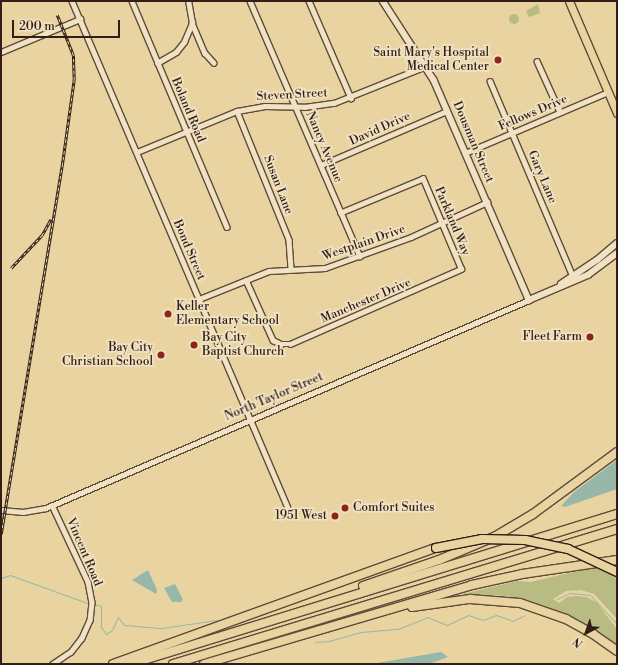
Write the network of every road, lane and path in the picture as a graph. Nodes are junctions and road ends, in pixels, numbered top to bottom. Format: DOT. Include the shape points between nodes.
graph roads {
  1 [pos="72,1"];
  2 [pos="132,1"];
  3 [pos="188,1"];
  4 [pos="250,1"];
  5 [pos="309,1"];
  6 [pos="382,1"];
  7 [pos="569,1"];
  8 [pos="80,19"];
  9 [pos="192,23"];
  10 [pos="1,52"];
  11 [pos="537,61"];
  12 [pos="157,63"];
  13 [pos="214,63"];
  14 [pos="426,66"];
  15 [pos="490,81"];
  16 [pos="608,92"];
  17 [pos="351,98"];
  18 [pos="295,106"];
  19 [pos="447,110"];
  20 [pos="237,111"];
  21 [pos="560,112"];
  22 [pos="617,113"];
  23 [pos="187,132"];
  24 [pos="513,132"];
  25 [pos="137,152"];
  26 [pos="465,153"];
  27 [pos="321,165"];
  28 [pos="487,202"];
  29 [pos="341,213"];
  30 [pos="443,223"];
  31 [pos="227,227"];
  32 [pos="617,243"];
  33 [pos="617,253"];
  34 [pos="360,256"];
  35 [pos="291,268"];
  36 [pos="458,272"];
  37 [pos="574,278"];
  38 [pos="246,280"];
  39 [pos="199,299"];
  40 [pos="529,300"];
  41 [pos="250,420"];
  42 [pos="617,452"];
  43 [pos="52,505"];
  44 [pos="288,508"];
  45 [pos="617,509"];
  46 [pos="1,510"];
  47 [pos="617,514"];
  48 [pos="572,528"];
  49 [pos="617,530"];
  50 [pos="617,560"];
  51 [pos="586,565"];
  52 [pos="617,568"];
  53 [pos="617,572"];
  54 [pos="338,599"];
  55 [pos="353,619"];
  56 [pos="617,651"];
  57 [pos="53,664"];
  58 [pos="113,664"];
  59 [pos="131,664"];
  60 [pos="173,664"];
  61 [pos="204,664"];
  1 -- 8 [label="street, Bond Street"];
  2 -- 12 [label="street, Boland Road"];
  3 -- 9 [label="street"];
  4 -- 18 [label="street, Nancy Avenue"];
  5 -- 17 [label="street"];
  6 -- 14 [label="street, Dousman Street"];
  7 -- 16 [label="main road"];
  8 -- 10 [label="street"];
  8 -- 25 [label="street, Bond Street"];
  9 -- 12 [label="street" via="184,42 176,52"];
  9 -- 13 [label="street" via="204,53"];
  11 -- 21 [label="street"];
  12 -- 23 [label="street, Boland Road"];
  14 -- 17 [label="street, Steven Street"];
  14 -- 19 [label="street, Dousman Street"];
  15 -- 24 [label="street, Gary Lane"];
  16 -- 21 [label="street, Fellows Drive"];
  16 -- 22 [label="main road"];
  17 -- 18 [label="street, Steven Street" via="323,105"];
  18 -- 20 [label="street, Steven Street" via="265,106"];
  18 -- 27 [label="street, Nancy Avenue"];
  19 -- 26 [label="street, Dousman Street"];
  19 -- 27 [label="street, David Drive"];
  20 -- 23 [label="street, Steven Street"];
  20 -- 35 [label="street, Susan Lane" via="289,240"];
  21 -- 24 [label="street, Fellows Drive"];
  23 -- 25 [label="street, Steven Street"];
  23 -- 31 [label="street, Boland Road"];
  24 -- 26 [label="street, Fellows Drive"];
  24 -- 37 [label="street, Gary Lane"];
  25 -- 39 [label="street, Bond Street"];
  26 -- 28 [label="street, Dousman Street"];
  27 -- 29 [label="street, Nancy Avenue"];
  28 -- 30 [label="street, Westplain Drive"];
  28 -- 40 [label="street, Dousman Street"];
  29 -- 30 [label="street, Parkland Way" via="421,178 425,181"];
  29 -- 34 [label="street, Nancy Avenue"];
  30 -- 34 [label="street, Westplain Drive"];
  30 -- 36 [label="street, Parkland Way" via="461,269"];
  32 -- 37 [label="street"];
  33 -- 37 [label="street" via="595,270"];
  34 -- 35 [label="street, Westplain Drive" via="325,268"];
  35 -- 38 [label="street, Westplain Drive" via="269,271"];
  36 -- 38 [label="street, Manchester Drive" via="290,344 281,344 273,340"];
  37 -- 40 [label="street, North Taylor Street"];
  38 -- 39 [label="street, Westplain Drive"];
  39 -- 41 [label="street, Bond Street"];
  40 -- 41 [label="street, North Taylor Street"];
  41 -- 43 [label="street, North Taylor Street"];
  41 -- 44 [label="street, Bond Street"];
  42 -- 54 [label="highway" via="533,514 496,536 439,560 355,589"];
  43 -- 46 [label="street, North Taylor Street" via="32,512"];
  43 -- 57 [label="street, Vincent Road" via="88,582 92,604 89,623 81,640 68,654"];
  45 -- 48 [label="highway"];
  47 -- 48 [label="highway"];
  48 -- 54 [label="highway"];
  49 -- 60 [label="highway"];
  50 -- 51 [label="highway"];
  51 -- 52 [label="highway"];
  51 -- 55 [label="highway" via="491,581"];
  53 -- 58 [label="highway, bridge" via="568,549 525,540 477,540 436,548"];
  54 -- 59 [label="highway"];
  55 -- 56 [label="highway" via="445,601 500,600 556,614 589,631"];
  55 -- 61 [label="highway"];
}
